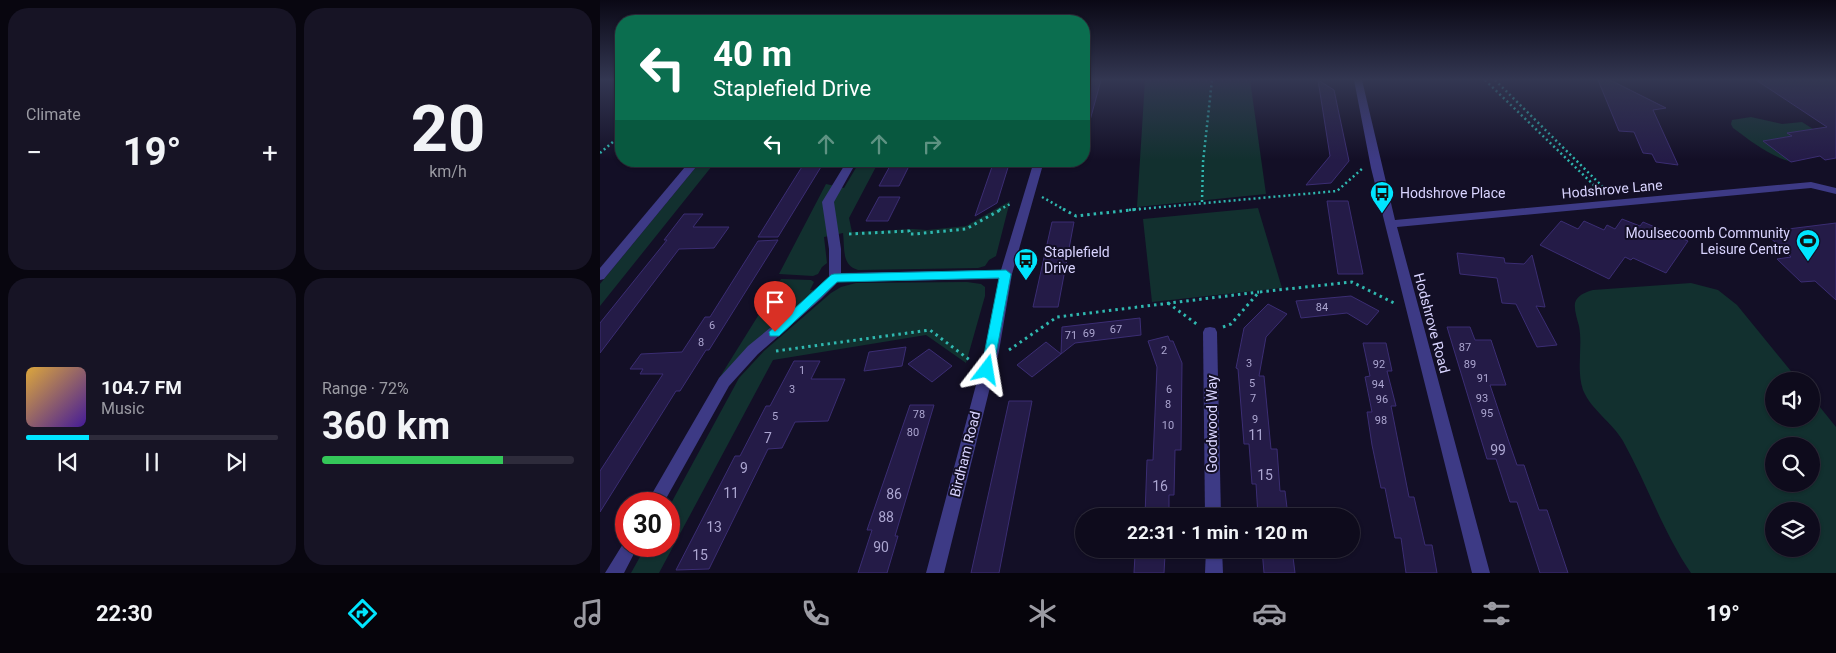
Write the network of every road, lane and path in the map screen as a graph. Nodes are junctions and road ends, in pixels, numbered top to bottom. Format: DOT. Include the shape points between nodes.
graph roads {
  1 [pos="1209,107"];
  2 [pos="1363,107"];
  3 [pos="1513,107"];
  4 [pos="1521,107"];
  5 [pos="615,140"];
  6 [pos="600,153"];
  7 [pos="691,167"];
  8 [pos="848,167"];
  9 [pos="1037,167"];
  10 [pos="1376,168"];
  11 [pos="1835,189"];
  12 [pos="1029,197"];
  13 [pos="1014,201"];
  14 [pos="1202,202"];
  15 [pos="1617,204"];
  16 [pos="1390,224"];
  17 [pos="849,234"];
  18 [pos="1006,274"];
  19 [pos="600,276"];
  20 [pos="834,278"];
  21 [pos="1259,292"];
  22 [pos="1389,301"];
  23 [pos="1168,303"];
  24 [pos="1210,332"];
  25 [pos="1005,350"];
  26 [pos="775,351"];
  27 [pos="971,361"];
  28 [pos="661,492"];
  29 [pos="1213,508"];
  30 [pos="623,557"];
  31 [pos="1214,558"];
  32 [pos="614,573"];
  33 [pos="935,573"];
  34 [pos="1214,573"];
  35 [pos="1481,573"];
  1 -- 14 [label="path" via="1201,178"];
  2 -- 10 [label="street, Hodshrove Road"];
  3 -- 15 [label="path"];
  4 -- 15 [label="path"];
  5 -- 6 [label="path"];
  7 -- 19 [label="street"];
  8 -- 20 [label="street" via="828,202 835,249"];
  9 -- 12 [label="street, Birdham Road"];
  10 -- 14 [label="path" via="1363,168 1336,191"];
  10 -- 16 [label="street, Hodshrove Road"];
  11 -- 15 [label="street, Hodshrove Lane" via="1811,185"];
  12 -- 14 [label="path" via="1044,197 1076,216"];
  12 -- 18 [label="street, Birdham Road"];
  13 -- 17 [label="path" via="966,229 914,234 908,234 910,231"];
  15 -- 16 [label="street, Hodshrove Lane"];
  16 -- 35 [label="street, Hodshrove Road"];
  18 -- 20 [label="street"];
  18 -- 33 [label="street, Birdham Road" via="992,352"];
  20 -- 28 [label="street" via="753,350 724,382"];
  21 -- 22 [label="path" via="1352,282"];
  21 -- 23 [label="path"];
  21 -- 24 [label="path" via="1231,324"];
  23 -- 24 [label="path"];
  23 -- 25 [label="path" via="1057,317"];
  24 -- 29 [label="street, Goodwood Way"];
  26 -- 27 [label="path" via="930,330"];
  30 -- 32 [label="street"];
  31 -- 34 [label="street"];
}
